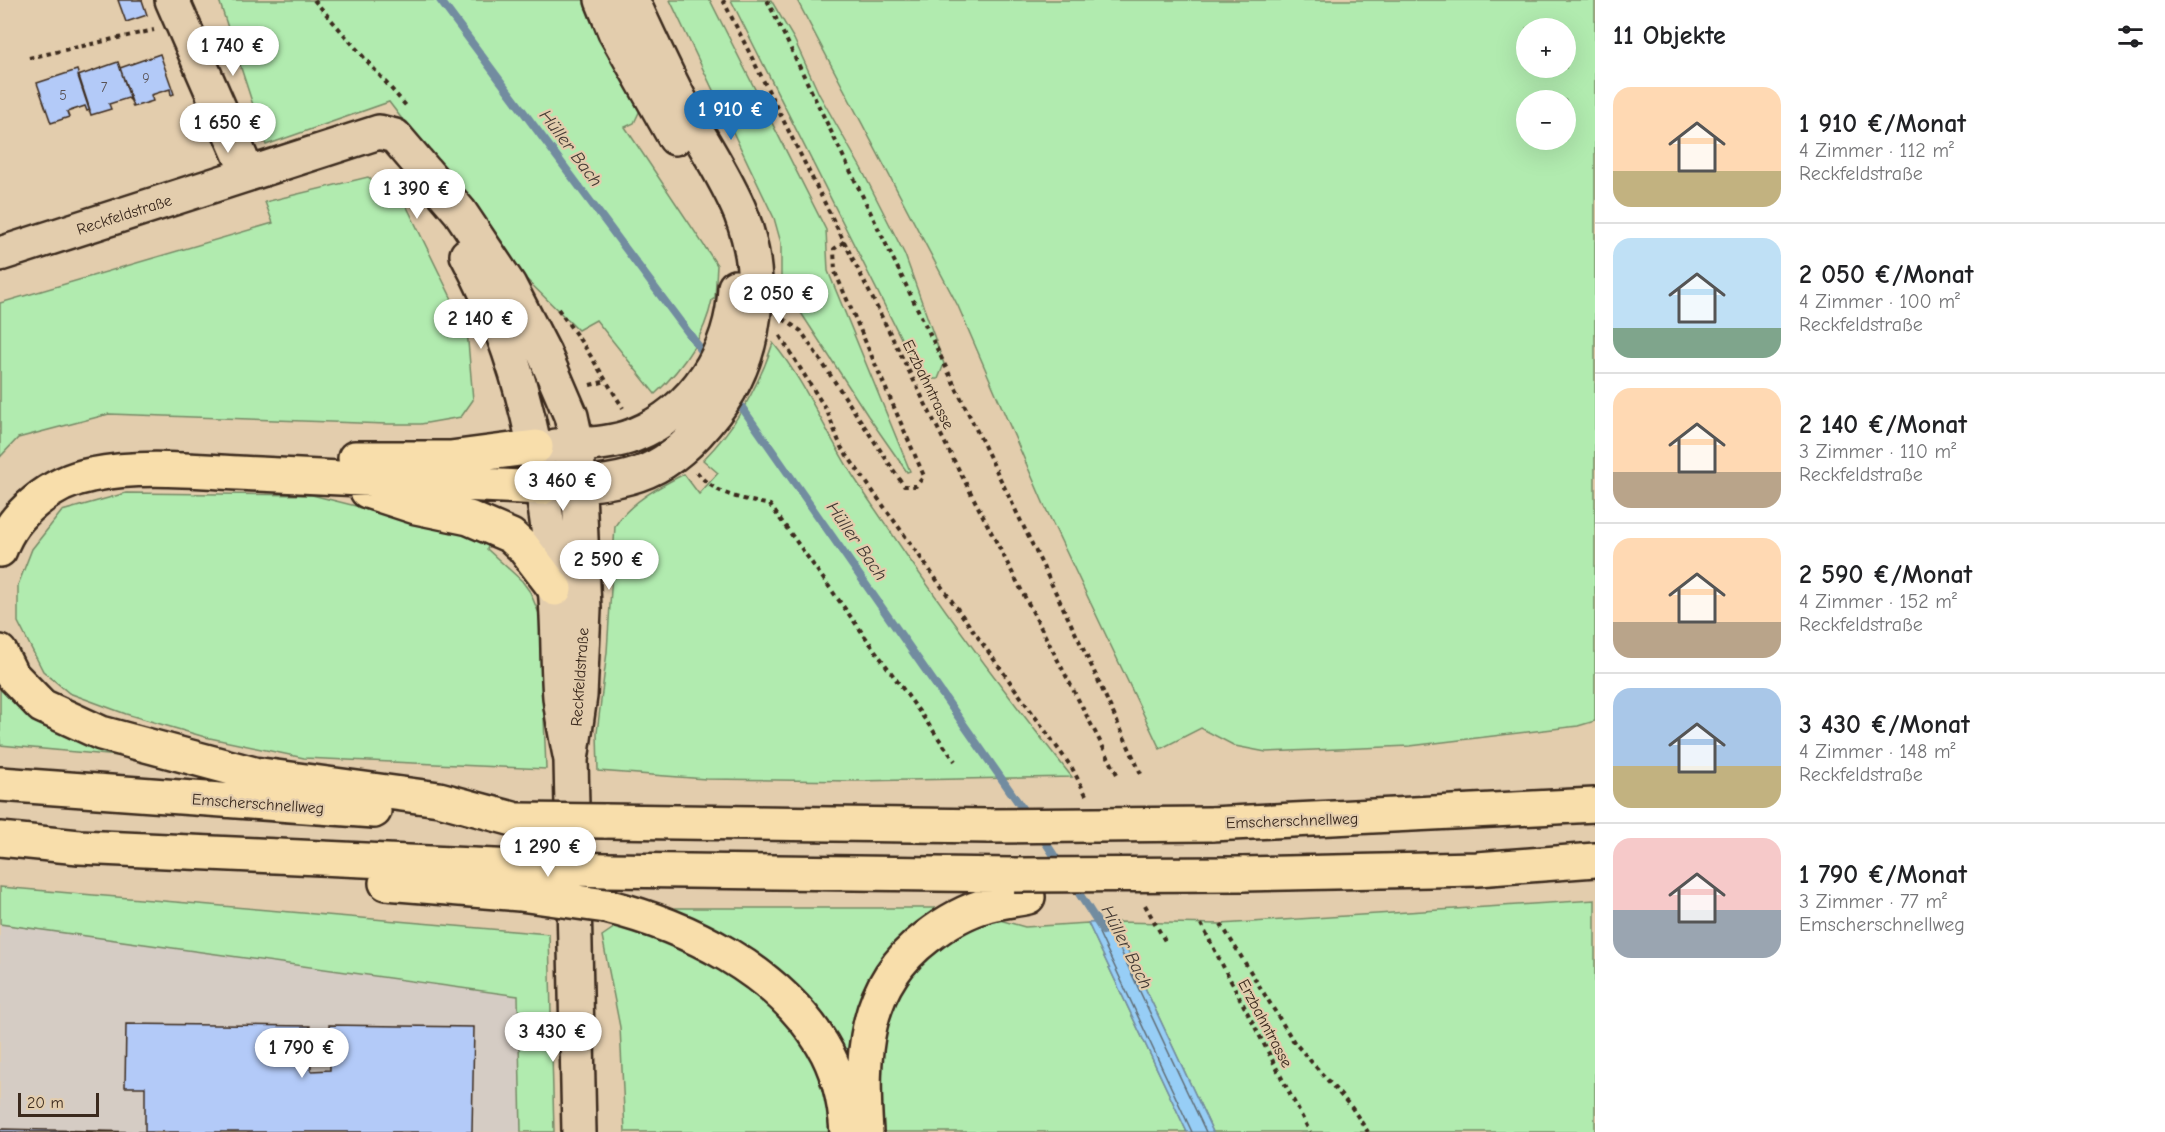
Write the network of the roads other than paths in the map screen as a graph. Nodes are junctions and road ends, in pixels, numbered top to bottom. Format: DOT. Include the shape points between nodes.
graph roads {
  1 [pos="602,0"];
  2 [pos="632,0"];
  3 [pos="176,12"];
  4 [pos="248,174"];
  5 [pos="424,174"];
  6 [pos="0,254"];
  7 [pos="746,321"];
  8 [pos="695,414"];
  9 [pos="577,444"];
  10 [pos="536,447"];
  11 [pos="321,477"];
  12 [pos="580,485"];
  13 [pos="542,488"];
  14 [pos="0,512"];
  15 [pos="0,550"];
  16 [pos="555,589"];
  17 [pos="0,652"];
  18 [pos="571,760"];
  19 [pos="0,784"];
  20 [pos="1595,805"];
  21 [pos="517,820"];
  22 [pos="0,839"];
  23 [pos="1595,860"];
  24 [pos="520,880"];
  25 [pos="1021,886"];
  26 [pos="579,1132"];
  27 [pos="848,1132"];
  28 [pos="866,1132"];
  1 -- 7 [label="street" via="615,32 720,218 731,248"];
  2 -- 7 [label="street" via="741,214 750,250"];
  3 -- 4 [label="street"];
  4 -- 5 [label="street, Reckfeldstraße" via="379,132 395,136"];
  4 -- 6 [label="street, Reckfeldstraße"];
  5 -- 9 [label="street, Reckfeldstraße" via="460,212 509,285 561,392"];
  5 -- 10 [label="street, Reckfeldstraße" via="443,217 486,290 521,385"];
  7 -- 8 [label="street" via="735,379"];
  8 -- 9 [label="street" via="668,416 633,435 607,442"];
  8 -- 12 [label="street" via="665,462 616,482"];
  9 -- 10 [label="street"];
  9 -- 12 [label="street, Reckfeldstraße"];
  10 -- 13 [label="street, Reckfeldstraße"];
  10 -- 14 [label="highway" via="450,458 117,455 55,468 22,487"];
  11 -- 13 [label="highway"];
  11 -- 15 [label="highway" via="184,471 90,475 55,488 31,506 6,533"];
  11 -- 16 [label="highway" via="416,507 469,518 511,537"];
  12 -- 13 [label="street"];
  12 -- 18 [label="street, Reckfeldstraße" via="584,609 580,696"];
  13 -- 16 [label="street, Reckfeldstraße"];
  16 -- 18 [label="street, Reckfeldstraße" via="560,699"];
  17 -- 21 [label="highway" via="11,674 42,706 101,733 254,774 439,799"];
  18 -- 26 [label="street, Reckfeldstraße"];
  19 -- 21 [label="highway, Emscherschnellweg"];
  20 -- 21 [label="highway, Emscherschnellweg, bridge" via="1211,824 990,826"];
  22 -- 24 [label="highway" via="296,858"];
  23 -- 25 [label="highway, bridge" via="1477,869 1242,874 1130,892"];
  24 -- 25 [label="highway, bridge" via="606,870"];
  24 -- 27 [label="highway, bridge" via="645,916 705,943 761,978 796,1008 823,1045 840,1086"];
  25 -- 28 [label="highway" via="946,922 911,949 886,979 874,1006 866,1044"];
}
